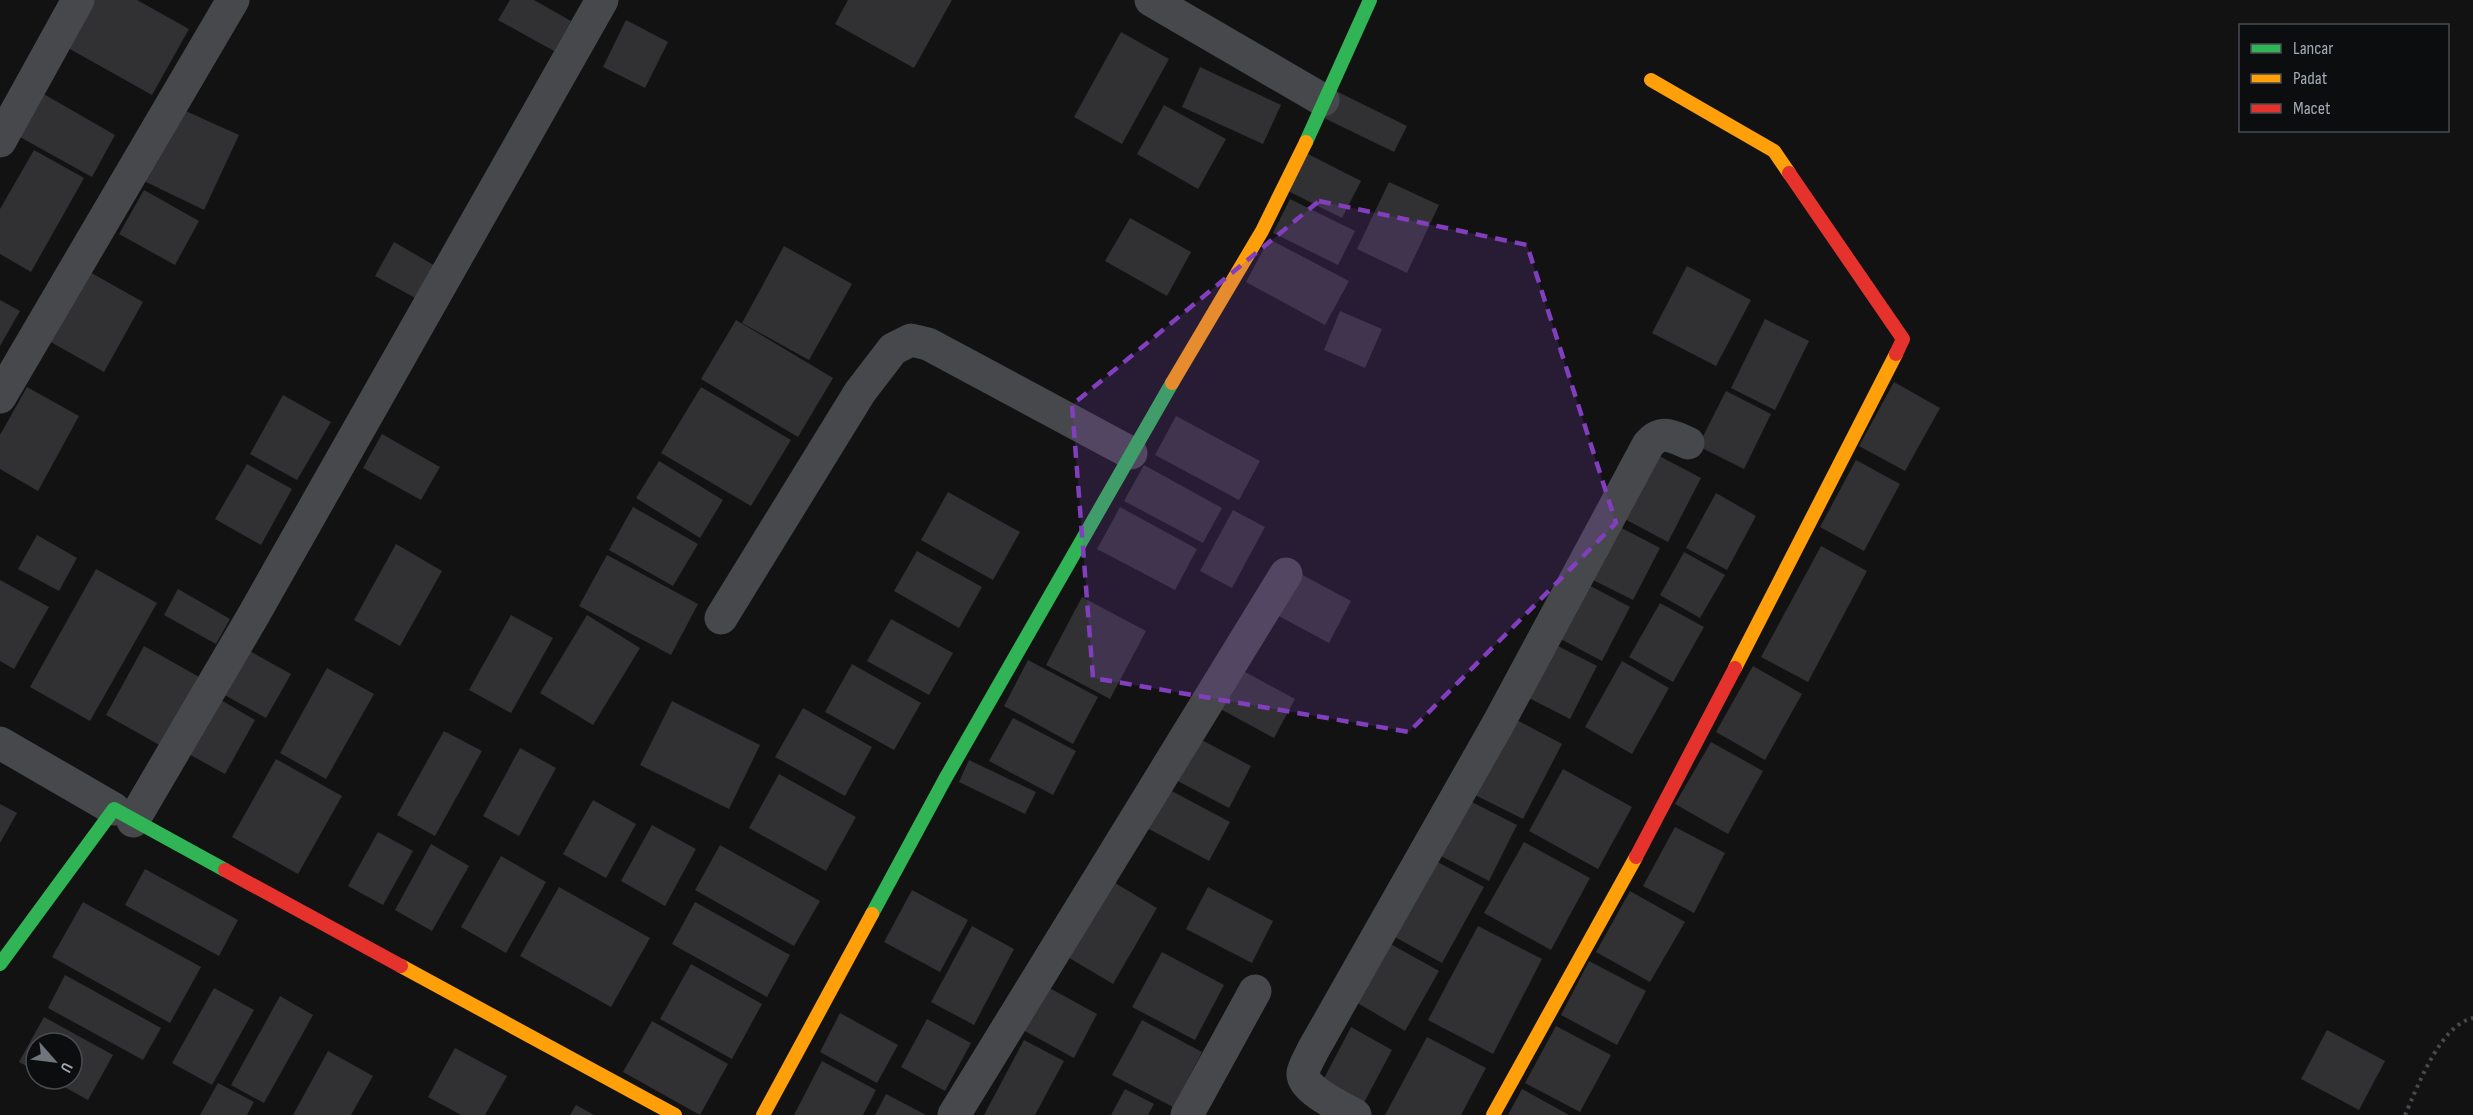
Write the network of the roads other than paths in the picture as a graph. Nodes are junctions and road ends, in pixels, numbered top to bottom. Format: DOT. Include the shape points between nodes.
graph roads {
  1 [pos="78,0"];
  2 [pos="233,0"];
  3 [pos="602,0"];
  4 [pos="1151,0"];
  5 [pos="1370,0"];
  6 [pos="1651,80"];
  7 [pos="1323,100"];
  8 [pos="0,141"];
  9 [pos="0,397"];
  10 [pos="1688,442"];
  11 [pos="1131,453"];
  12 [pos="1286,574"];
  13 [pos="720,618"];
  14 [pos="0,743"];
  15 [pos="123,815"];
  16 [pos="3,955"];
  17 [pos="1255,991"];
  18 [pos="675,1115"];
  19 [pos="763,1115"];
  20 [pos="954,1115"];
  21 [pos="1187,1115"];
  22 [pos="1355,1115"];
  23 [pos="1493,1115"];
  1 -- 8 [label="street"];
  2 -- 9 [label="street"];
  3 -- 15 [label="street" via="253,616"];
  4 -- 7 [label="street"];
  5 -- 7 [label="street"];
  6 -- 23 [label="street" via="1774,151 1903,339 1671,793"];
  7 -- 11 [label="street" via="1262,231"];
  10 -- 22 [label="street" via="1664,434 1648,445 1498,724 1313,1050 1304,1078 1316,1093"];
  11 -- 13 [label="street" via="928,344 911,340 893,349 860,392"];
  11 -- 19 [label="street" via="945,779"];
  12 -- 20 [label="street"];
  14 -- 15 [label="street"];
  15 -- 16 [label="street"];
  15 -- 18 [label="street"];
  17 -- 21 [label="street"];
}
